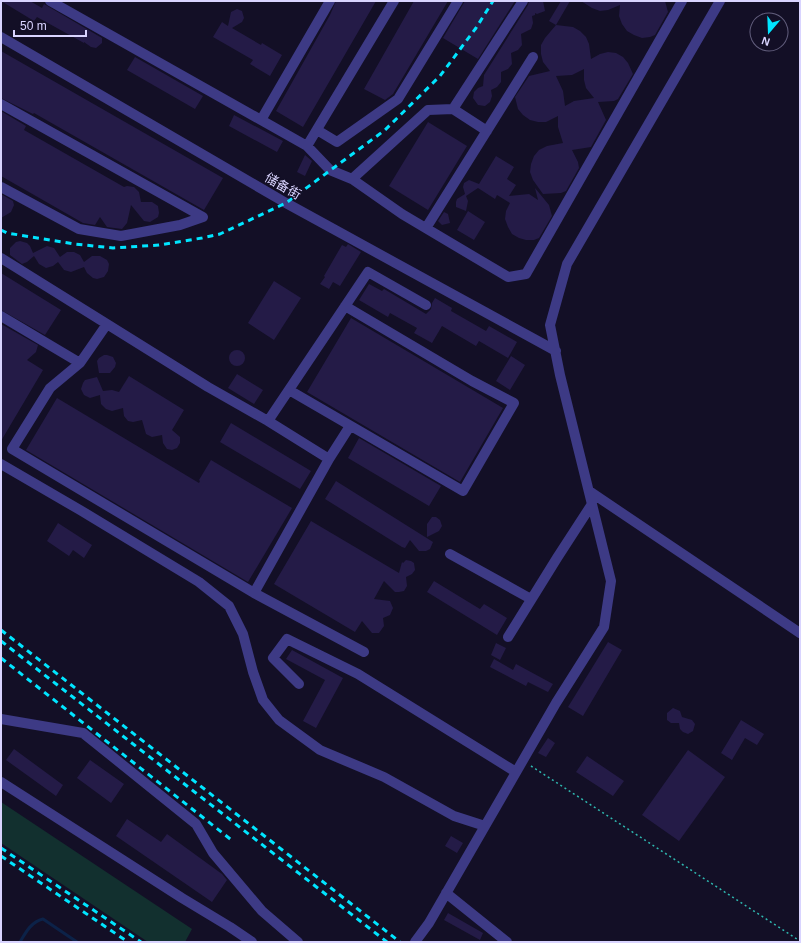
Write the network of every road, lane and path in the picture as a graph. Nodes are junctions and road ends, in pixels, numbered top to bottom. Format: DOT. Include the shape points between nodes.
graph roads {
  1 [pos="50,1"];
  2 [pos="330,1"];
  3 [pos="394,1"];
  4 [pos="458,1"];
  5 [pos="523,1"];
  6 [pos="682,1"];
  7 [pos="720,1"];
  8 [pos="1,37"];
  9 [pos="533,57"];
  10 [pos="1,104"];
  11 [pos="453,109"];
  12 [pos="261,120"];
  13 [pos="317,130"];
  14 [pos="487,130"];
  15 [pos="308,146"];
  16 [pos="352,179"];
  17 [pos="1,187"];
  18 [pos="426,228"];
  19 [pos="1,258"];
  20 [pos="426,305"];
  21 [pos="345,306"];
  22 [pos="1,316"];
  23 [pos="107,324"];
  24 [pos="556,352"];
  25 [pos="80,363"];
  26 [pos="289,390"];
  27 [pos="268,421"];
  28 [pos="350,426"];
  29 [pos="329,459"];
  30 [pos="1,464"];
  31 [pos="589,491"];
  32 [pos="592,504"];
  33 [pos="450,554"];
  34 [pos="254,593"];
  35 [pos="531,600"];
  36 [pos="800,634"];
  37 [pos="508,637"];
  38 [pos="364,652"];
  39 [pos="299,684"];
  40 [pos="1,718"];
  41 [pos="523,761"];
  42 [pos="516,772"];
  43 [pos="1,782"];
  44 [pos="485,826"];
  45 [pos="446,893"];
  46 [pos="800,941"];
  47 [pos="252,942"];
  48 [pos="298,942"];
  49 [pos="416,942"];
  50 [pos="507,942"];
  1 -- 12 [label="street"];
  2 -- 12 [label="street"];
  3 -- 13 [label="street"];
  4 -- 13 [label="street" via="398,99 337,142"];
  5 -- 11 [label="street"];
  6 -- 18 [label="street" via="526,274 508,277"];
  7 -- 24 [label="street" via="567,264 550,325"];
  8 -- 24 [label="street, 储备街" via="286,203"];
  9 -- 14 [label="street"];
  10 -- 17 [label="street" via="203,217 180,225 121,236 114,235 79,229"];
  11 -- 14 [label="street"];
  11 -- 16 [label="street" via="428,110"];
  12 -- 15 [label="street"];
  13 -- 15 [label="street"];
  14 -- 18 [label="street"];
  15 -- 16 [label="street" via="330,170"];
  16 -- 18 [label="street"];
  19 -- 23 [label="street"];
  20 -- 21 [label="street" via="368,272"];
  21 -- 26 [label="street"];
  21 -- 28 [label="street" via="472,381 514,402 463,491"];
  22 -- 25 [label="street"];
  23 -- 25 [label="street"];
  23 -- 27 [label="street"];
  24 -- 31 [label="street"];
  25 -- 34 [label="street" via="50,388 12,449"];
  26 -- 27 [label="street"];
  26 -- 28 [label="street"];
  27 -- 29 [label="street"];
  28 -- 29 [label="street"];
  29 -- 34 [label="street"];
  30 -- 44 [label="street" via="199,582 228,606 243,634 263,700 279,720 320,750 384,777 454,816"];
  31 -- 32 [label="street"];
  31 -- 36 [label="street"];
  32 -- 35 [label="street"];
  32 -- 41 [label="street" via="611,581 604,627"];
  33 -- 35 [label="street"];
  34 -- 38 [label="street"];
  35 -- 37 [label="street"];
  39 -- 42 [label="street" via="273,658 287,639 358,674"];
  40 -- 48 [label="street" via="83,733 196,824 213,853 262,911"];
  41 -- 42 [label="street"];
  41 -- 46 [label="path"];
  42 -- 44 [label="street"];
  43 -- 47 [label="street"];
  44 -- 45 [label="street"];
  45 -- 49 [label="street"];
  45 -- 50 [label="street"];
}
